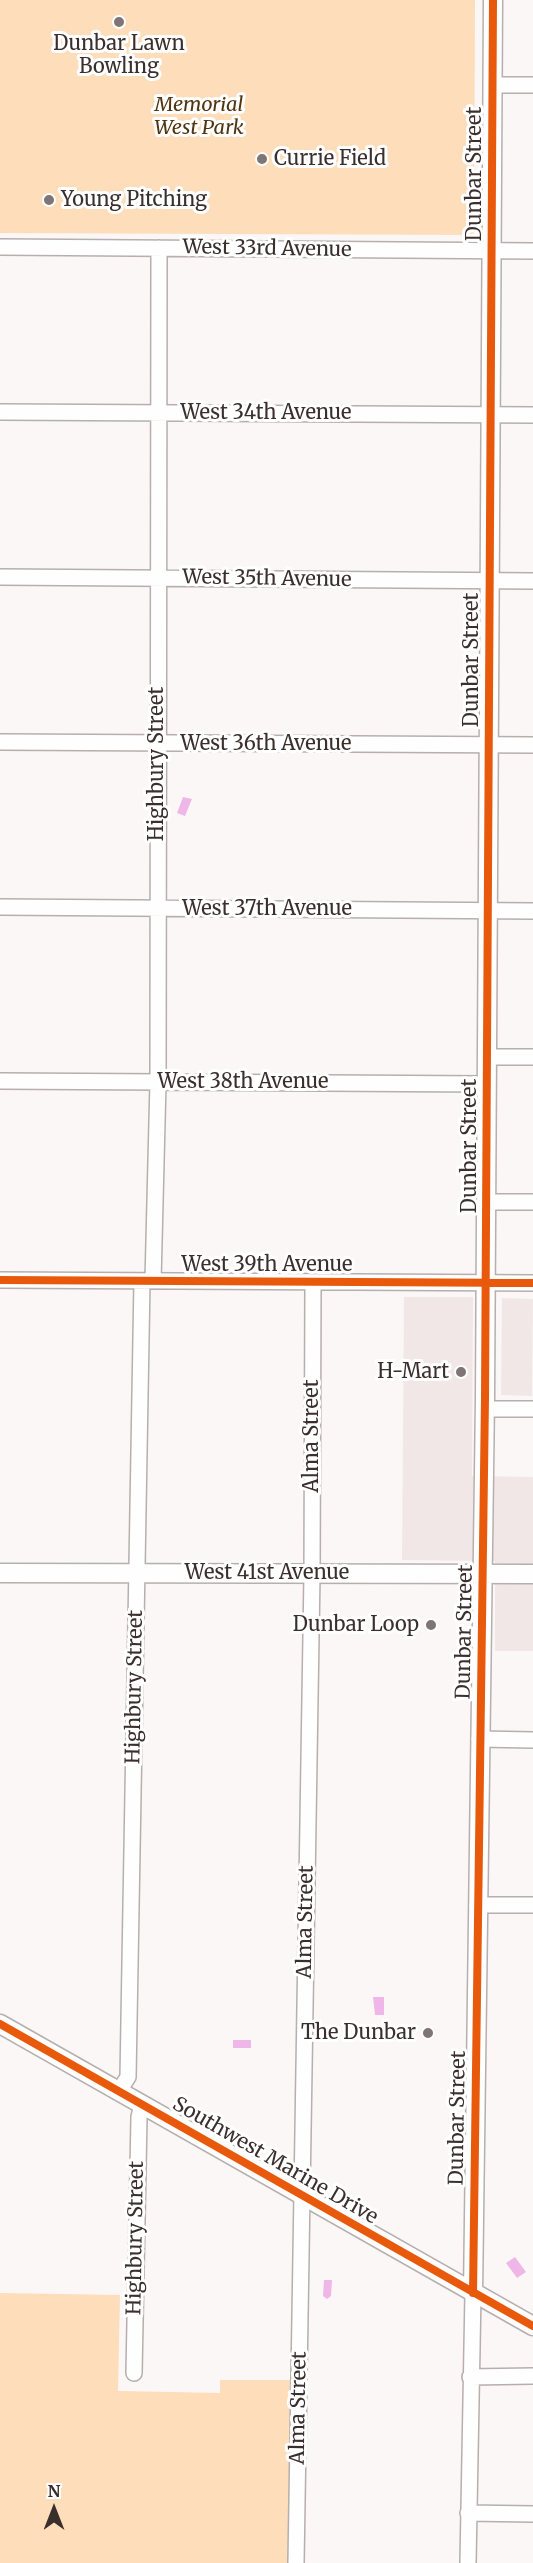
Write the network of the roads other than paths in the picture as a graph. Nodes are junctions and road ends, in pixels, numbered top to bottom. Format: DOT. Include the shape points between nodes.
graph roads {
  1 [pos="493,0"];
  2 [pos="492,85"];
  3 [pos="533,85"];
  4 [pos="0,247"];
  5 [pos="159,248"];
  6 [pos="491,251"];
  7 [pos="533,251"];
  8 [pos="0,412"];
  9 [pos="159,413"];
  10 [pos="490,414"];
  11 [pos="533,415"];
  12 [pos="0,577"];
  13 [pos="158,578"];
  14 [pos="489,581"];
  15 [pos="533,581"];
  16 [pos="0,742"];
  17 [pos="158,744"];
  18 [pos="488,745"];
  19 [pos="533,745"];
  20 [pos="0,908"];
  21 [pos="157,909"];
  22 [pos="488,910"];
  23 [pos="533,911"];
  24 [pos="487,1057"];
  25 [pos="533,1057"];
  26 [pos="0,1081"];
  27 [pos="158,1082"];
  28 [pos="486,1084"];
  29 [pos="486,1202"];
  30 [pos="533,1202"];
  31 [pos="0,1280"];
  32 [pos="148,1281"];
  33 [pos="313,1282"];
  34 [pos="485,1282"];
  35 [pos="533,1283"];
  36 [pos="485,1409"];
  37 [pos="533,1409"];
  38 [pos="0,1573"];
  39 [pos="136,1573"];
  40 [pos="482,1573"];
  41 [pos="312,1574"];
  42 [pos="533,1574"];
  43 [pos="479,1739"];
  44 [pos="533,1740"];
  45 [pos="477,1905"];
  46 [pos="533,1905"];
  47 [pos="1,2028"];
  48 [pos="119,2091"];
  49 [pos="142,2104"];
  50 [pos="302,2196"];
  51 [pos="473,2293"];
  52 [pos="533,2326"];
  53 [pos="134,2373"];
  54 [pos="533,2376"];
  55 [pos="470,2377"];
  56 [pos="468,2513"];
  57 [pos="533,2514"];
  58 [pos="296,2563"];
  59 [pos="468,2563"];
  1 -- 2 [label="main road, Dunbar Street"];
  2 -- 3 [label="street"];
  2 -- 6 [label="main road, Dunbar Street"];
  4 -- 5 [label="street, West 33rd Avenue"];
  5 -- 6 [label="street, West 33rd Avenue"];
  5 -- 9 [label="street, Highbury Street"];
  6 -- 7 [label="street, West 33rd Avenue"];
  6 -- 10 [label="main road, Dunbar Street"];
  8 -- 9 [label="street, West 34th Avenue"];
  9 -- 10 [label="street, West 34th Avenue"];
  9 -- 13 [label="street, Highbury Street"];
  10 -- 11 [label="street, West 34th Avenue"];
  10 -- 14 [label="main road, Dunbar Street"];
  12 -- 13 [label="street, West 35th Avenue"];
  13 -- 14 [label="street, West 35th Avenue"];
  13 -- 17 [label="street, Highbury Street"];
  14 -- 15 [label="street, West 35th Avenue"];
  14 -- 18 [label="main road, Dunbar Street"];
  16 -- 17 [label="street, West 36th Avenue"];
  17 -- 18 [label="street, West 36th Avenue"];
  17 -- 21 [label="street, Highbury Street"];
  18 -- 19 [label="street, West 36th Avenue"];
  18 -- 22 [label="main road, Dunbar Street"];
  20 -- 21 [label="street, West 37th Avenue"];
  21 -- 22 [label="street, West 37th Avenue"];
  21 -- 27 [label="street, Highbury Street"];
  22 -- 23 [label="street, West 37th Avenue"];
  22 -- 24 [label="main road, Dunbar Street"];
  24 -- 25 [label="street"];
  24 -- 28 [label="main road, Dunbar Street"];
  26 -- 27 [label="street, West 38th Avenue"];
  27 -- 28 [label="street, West 38th Avenue"];
  27 -- 32 [label="street, Highbury Street"];
  28 -- 29 [label="main road, Dunbar Street"];
  29 -- 30 [label="street"];
  29 -- 34 [label="main road, Dunbar Street"];
  31 -- 32 [label="street, West 39th Avenue"];
  32 -- 33 [label="street, West 39th Avenue"];
  32 -- 39 [label="street, Highbury Street"];
  33 -- 34 [label="street, West 39th Avenue"];
  33 -- 41 [label="street, Alma Street"];
  34 -- 35 [label="street, West 39th Avenue"];
  34 -- 36 [label="main road, Dunbar Street"];
  36 -- 37 [label="street"];
  36 -- 40 [label="main road, Dunbar Street"];
  38 -- 39 [label="main road, West 41st Avenue"];
  39 -- 41 [label="main road, West 41st Avenue"];
  39 -- 48 [label="street, Highbury Street" via="128,2077"];
  40 -- 41 [label="main road, West 41st Avenue"];
  40 -- 42 [label="main road, West 41st Avenue"];
  40 -- 43 [label="main road, Dunbar Street"];
  41 -- 50 [label="street, Alma Street"];
  43 -- 44 [label="street"];
  43 -- 45 [label="main road, Dunbar Street"];
  45 -- 46 [label="street"];
  45 -- 51 [label="main road, Dunbar Street"];
  47 -- 48 [label="main road, Southwest Marine Drive"];
  48 -- 49 [label="main road, Southwest Marine Drive"];
  49 -- 50 [label="main road, Southwest Marine Drive"];
  49 -- 53 [label="street, Highbury Street"];
  50 -- 51 [label="main road, Southwest Marine Drive"];
  50 -- 58 [label="street, Alma Street"];
  51 -- 52 [label="main road, Southwest Marine Drive"];
  51 -- 55 [label="street, Dunbar Street"];
  54 -- 55 [label="street"];
  55 -- 56 [label="street, Dunbar Street"];
  56 -- 57 [label="street"];
  56 -- 59 [label="street, Dunbar Street"];
}
